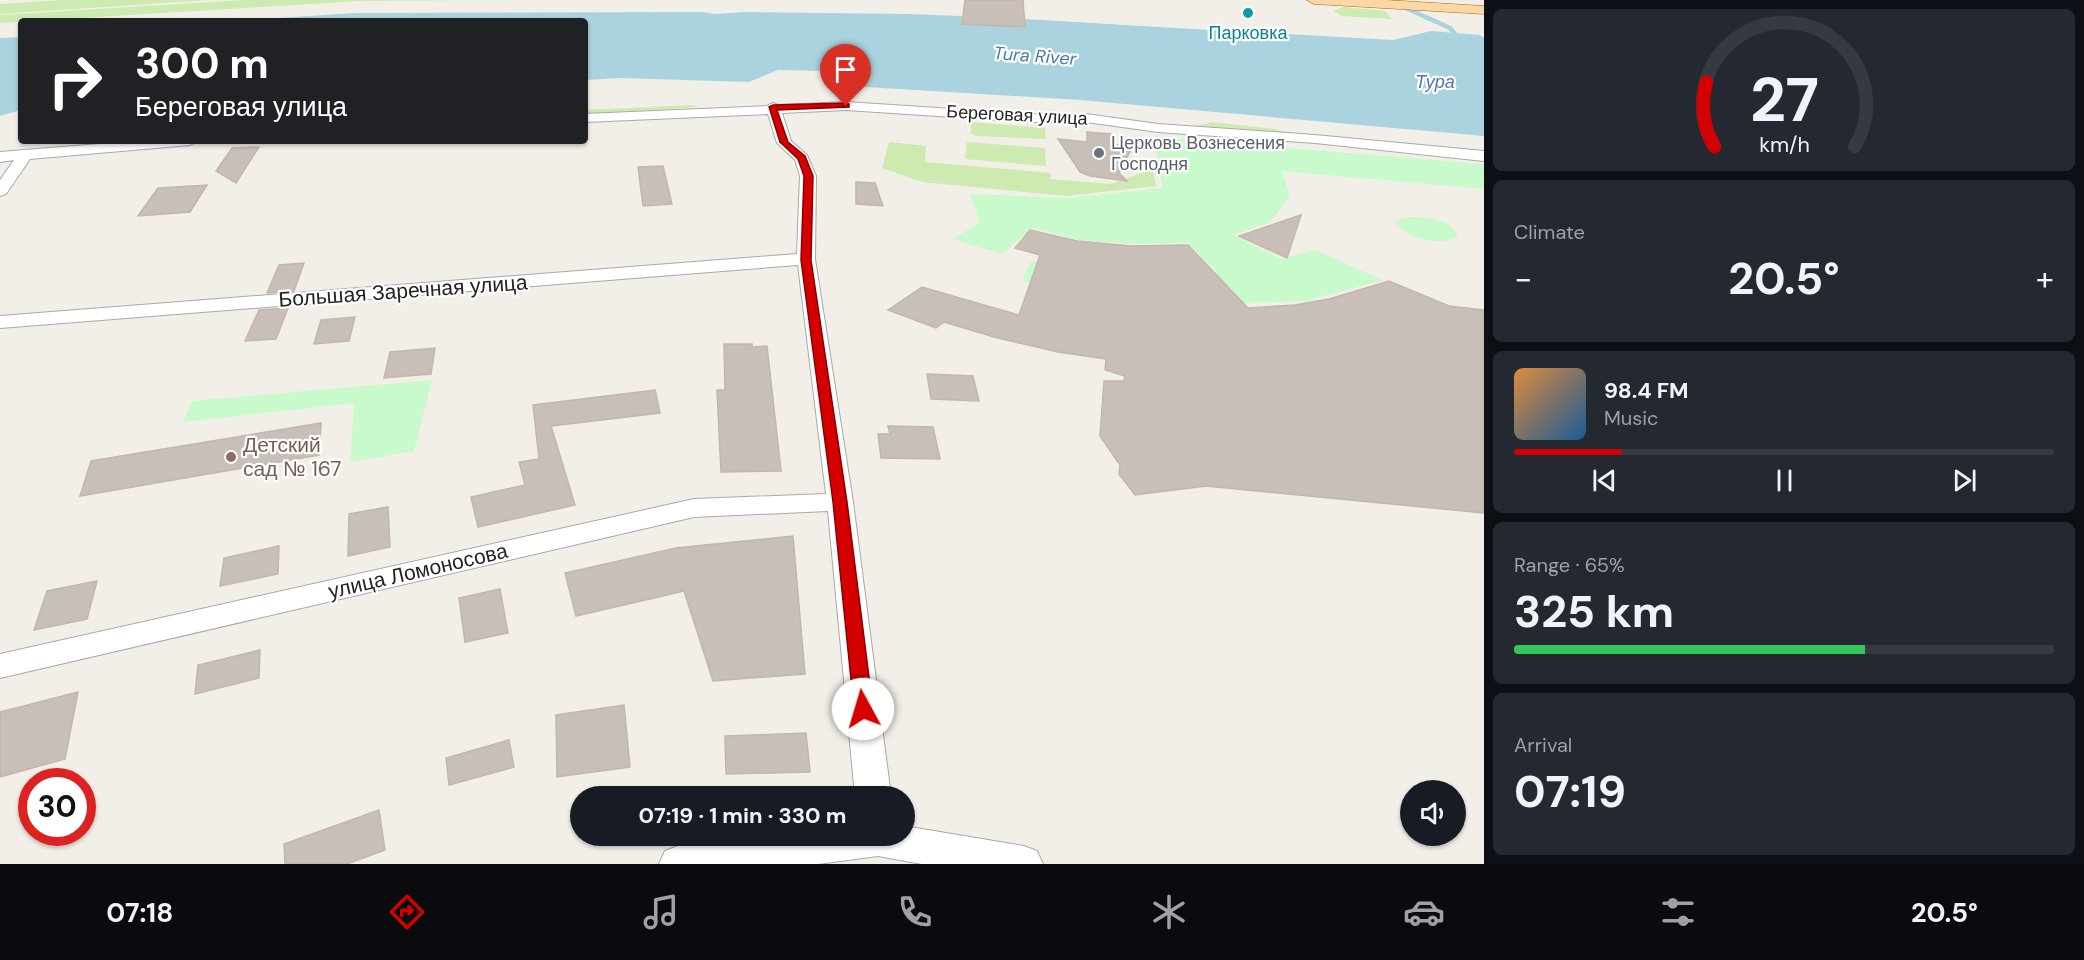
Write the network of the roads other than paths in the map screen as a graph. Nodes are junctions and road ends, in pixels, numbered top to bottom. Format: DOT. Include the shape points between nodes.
graph roads {
  1 [pos="1314,0"];
  2 [pos="1346,1"];
  3 [pos="1484,10"];
  4 [pos="773,107"];
  5 [pos="588,118"];
  6 [pos="152,144"];
  7 [pos="26,154"];
  8 [pos="1484,156"];
  9 [pos="0,157"];
  10 [pos="0,191"];
  11 [pos="806,260"];
  12 [pos="0,322"];
  13 [pos="840,502"];
  14 [pos="0,666"];
  15 [pos="872,786"];
  16 [pos="915,844"];
  17 [pos="811,846"];
  18 [pos="678,864"];
  19 [pos="1024,864"];
  1 -- 2 [label="main road"];
  2 -- 3 [label="main road"];
  4 -- 5 [label="street, Береговая улица"];
  4 -- 8 [label="street, Береговая улица" via="846,106 1086,118 1158,128"];
  4 -- 11 [label="street" via="784,142 802,158 808,176"];
  6 -- 7 [label="street"];
  7 -- 9 [label="street"];
  7 -- 10 [label="street"];
  11 -- 12 [label="street, Большая Заречная улица"];
  11 -- 13 [label="street"];
  13 -- 14 [label="street, улица Ломоносова" via="694,508"];
  13 -- 15 [label="street"];
  16 -- 19 [label="street"];
  17 -- 18 [label="street"];
}
